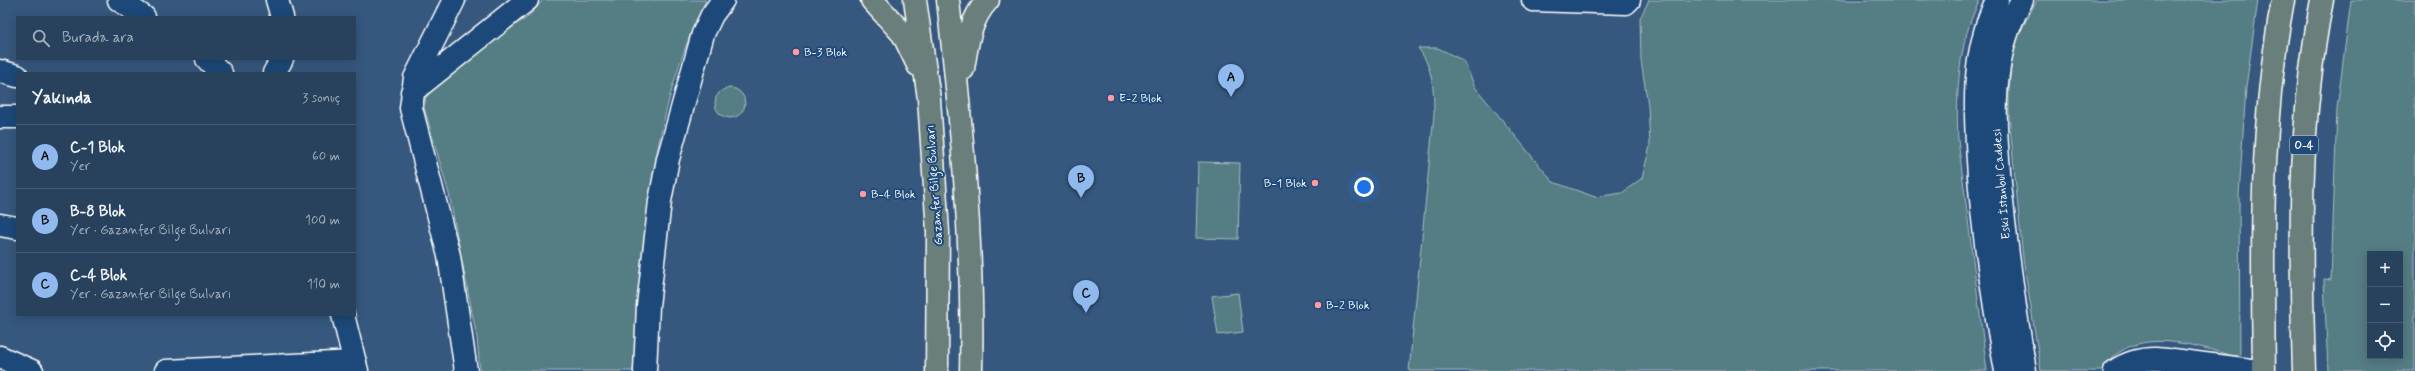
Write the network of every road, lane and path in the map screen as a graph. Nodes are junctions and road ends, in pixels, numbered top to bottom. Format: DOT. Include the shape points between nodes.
graph roads {
  1 [pos="119,0"];
  2 [pos="277,0"];
  3 [pos="454,0"];
  4 [pos="527,0"];
  5 [pos="723,0"];
  6 [pos="872,0"];
  7 [pos="915,0"];
  8 [pos="948,0"];
  9 [pos="988,0"];
  10 [pos="1533,0"];
  11 [pos="1629,0"];
  12 [pos="1996,0"];
  13 [pos="2022,0"];
  14 [pos="2283,0"];
  15 [pos="2322,0"];
  16 [pos="143,16"];
  17 [pos="282,16"];
  18 [pos="208,60"];
  19 [pos="281,60"];
  20 [pos="0,70"];
  21 [pos="220,72"];
  22 [pos="275,72"];
  23 [pos="16,76"];
  24 [pos="412,92"];
  25 [pos="959,96"];
  26 [pos="929,99"];
  27 [pos="0,117"];
  28 [pos="16,117"];
  29 [pos="0,225"];
  30 [pos="16,228"];
  31 [pos="343,316"];
  32 [pos="0,357"];
  33 [pos="2162,358"];
  34 [pos="356,366"];
  35 [pos="32,371"];
  36 [pos="166,371"];
  37 [pos="466,371"];
  38 [pos="645,371"];
  39 [pos="937,371"];
  40 [pos="971,371"];
  41 [pos="2006,371"];
  42 [pos="2025,371"];
  43 [pos="2115,371"];
  44 [pos="2196,371"];
  45 [pos="2258,371"];
  46 [pos="2264,371"];
  47 [pos="2304,371"];
  1 -- 16 [label="street"];
  2 -- 17 [label="street"];
  3 -- 24 [label="street" via="421,65"];
  4 -- 24 [label="street"];
  5 -- 38 [label="street" via="703,34 668,158 653,254"];
  6 -- 26 [label="main road" via="903,34 915,57"];
  7 -- 26 [label="main road, Gazanfer Bilge Bulvarı"];
  8 -- 25 [label="main road"];
  9 -- 25 [label="main road" via="975,17 968,38"];
  10 -- 11 [label="street"];
  12 -- 41 [label="street, Eski İstanbul Caddesi" via="1980,49 1975,115 1987,250"];
  13 -- 42 [label="street, Eski İstanbul Caddesi" via="2012,19 2000,57 1995,93 2005,238"];
  14 -- 46 [label="main road" via="2270,104 2263,198"];
  15 -- 47 [label="main road, O-4" via="2306,111 2301,292"];
  18 -- 21 [label="street"];
  19 -- 22 [label="street"];
  20 -- 23 [label="street"];
  24 -- 37 [label="street" via="413,119 449,256"];
  25 -- 40 [label="main road" via="970,260"];
  26 -- 39 [label="main road, Gazanfer Bilge Bulvarı" via="938,232"];
  27 -- 28 [label="street"];
  29 -- 30 [label="street"];
  31 -- 34 [label="street"];
  32 -- 35 [label="street"];
  33 -- 43 [label="street" via="2124,365"];
  33 -- 44 [label="street" via="2182,363"];
  33 -- 45 [label="street"];
  34 -- 36 [label="street"];
}
